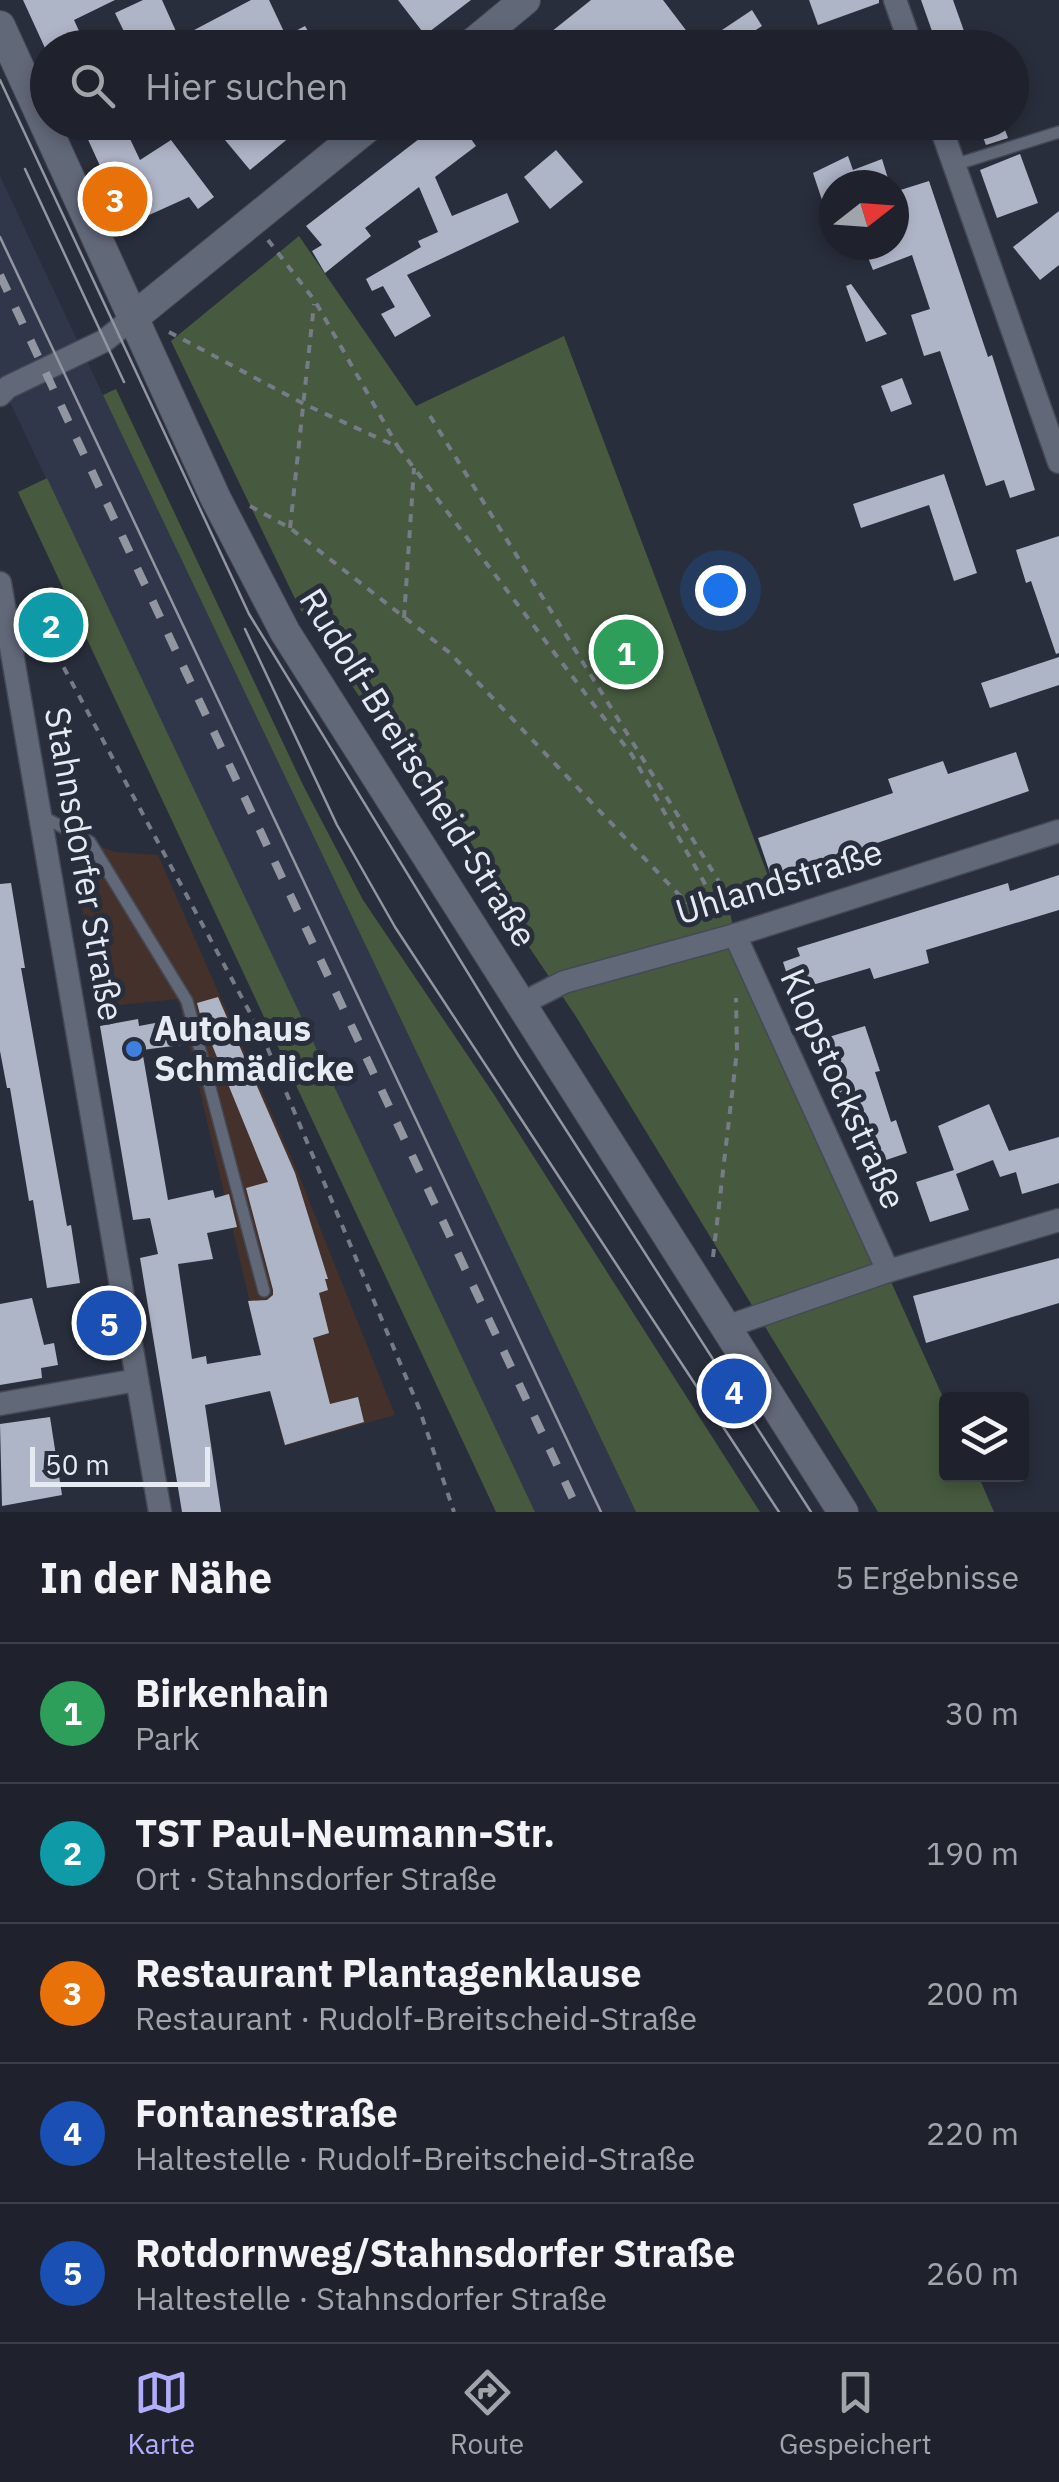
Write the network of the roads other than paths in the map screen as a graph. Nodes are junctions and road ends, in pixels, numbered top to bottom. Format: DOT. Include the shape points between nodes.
graph roads {
  1 [pos="526,0"];
  2 [pos="895,0"];
  3 [pos="0,26"];
  4 [pos="489,30"];
  5 [pos="906,30"];
  6 [pos="30,91"];
  7 [pos="1059,132"];
  8 [pos="52,140"];
  9 [pos="352,140"];
  10 [pos="945,140"];
  11 [pos="954,165"];
  12 [pos="134,317"];
  13 [pos="0,396"];
  14 [pos="1058,454"];
  15 [pos="0,583"];
  16 [pos="40,815"];
  17 [pos="1059,831"];
  18 [pos="735,935"];
  19 [pos="521,1004"];
  20 [pos="1059,1220"];
  21 [pos="888,1271"];
  22 [pos="264,1291"];
  23 [pos="726,1327"];
  24 [pos="137,1380"];
  25 [pos="0,1404"];
  26 [pos="160,1512"];
  27 [pos="843,1512"];
  1 -- 4 [label="street"];
  2 -- 5 [label="street"];
  3 -- 6 [label="street, Rudolf-Breitscheid-Straße"];
  7 -- 11 [label="lane"];
  8 -- 12 [label="street, Rudolf-Breitscheid-Straße"];
  9 -- 12 [label="street"];
  10 -- 11 [label="street"];
  11 -- 14 [label="street"];
  12 -- 13 [label="street" via="104,342 8,386"];
  12 -- 19 [label="street, Rudolf-Breitscheid-Straße" via="285,632"];
  15 -- 16 [label="street, Stahnsdorfer Straße"];
  16 -- 22 [label="lane" via="90,842 187,1001"];
  16 -- 24 [label="street, Stahnsdorfer Straße"];
  17 -- 18 [label="street, Uhlandstraße"];
  18 -- 19 [label="street, Uhlandstraße" via="564,982"];
  18 -- 21 [label="street, Klopstockstraße"];
  19 -- 23 [label="street, Rudolf-Breitscheid-Straße"];
  20 -- 21 [label="street"];
  21 -- 23 [label="street"];
  23 -- 27 [label="street, Rudolf-Breitscheid-Straße"];
  24 -- 25 [label="street"];
  24 -- 26 [label="street, Stahnsdorfer Straße"];
}
